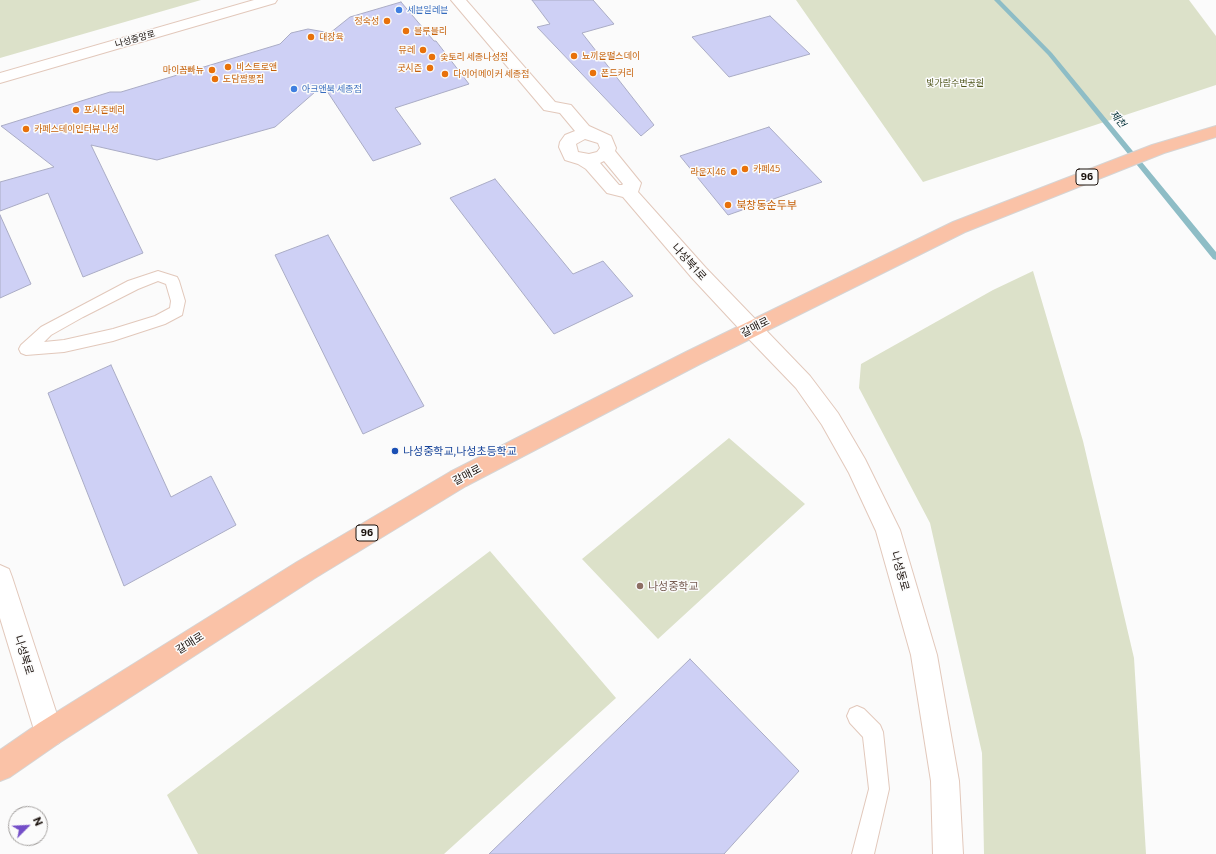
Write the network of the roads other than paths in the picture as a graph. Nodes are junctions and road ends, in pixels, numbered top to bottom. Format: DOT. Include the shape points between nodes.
graph roads {
  1 [pos="270,0"];
  2 [pos="458,0"];
  3 [pos="0,78"];
  4 [pos="550,106"];
  5 [pos="562,131"];
  6 [pos="1216,131"];
  7 [pos="589,134"];
  8 [pos="606,152"];
  9 [pos="584,160"];
  10 [pos="629,193"];
  11 [pos="752,329"];
  12 [pos="26,349"];
  13 [pos="0,577"];
  14 [pos="857,716"];
  15 [pos="49,733"];
  16 [pos="0,767"];
  17 [pos="863,854"];
  18 [pos="948,854"];
  1 -- 3 [label="street, 나성중앙로"];
  2 -- 4 [label="street"];
  4 -- 5 [label="street" via="550,113"];
  4 -- 7 [label="street" via="565,109"];
  5 -- 7 [label="street" via="576,136"];
  5 -- 9 [label="street, 나성북1로" via="571,156"];
  6 -- 11 [label="main road, 갈매로 / 96" via="1158,149 959,227"];
  7 -- 8 [label="street" via="605,140 608,148"];
  8 -- 9 [label="street" via="597,159"];
  8 -- 10 [label="street" via="632,183"];
  9 -- 10 [label="street, 나성북1로" via="592,165 613,189"];
  10 -- 11 [label="street, 나성북1로"];
  11 -- 15 [label="main road, 갈매로 / 96" via="458,479 306,570"];
  11 -- 18 [label="street, 나성동로" via="803,382 830,419 857,466 888,530 924,655 945,781"];
  12 -- 12 [label="lane" via="64,346 113,335 160,320 177,311 178,301 172,281 158,276 126,289 46,331"];
  13 -- 15 [label="street, 나성북로"];
  14 -- 17 [label="lane" via="873,732 879,789"];
  15 -- 16 [label="main road, 갈매로 / 96"];
}
